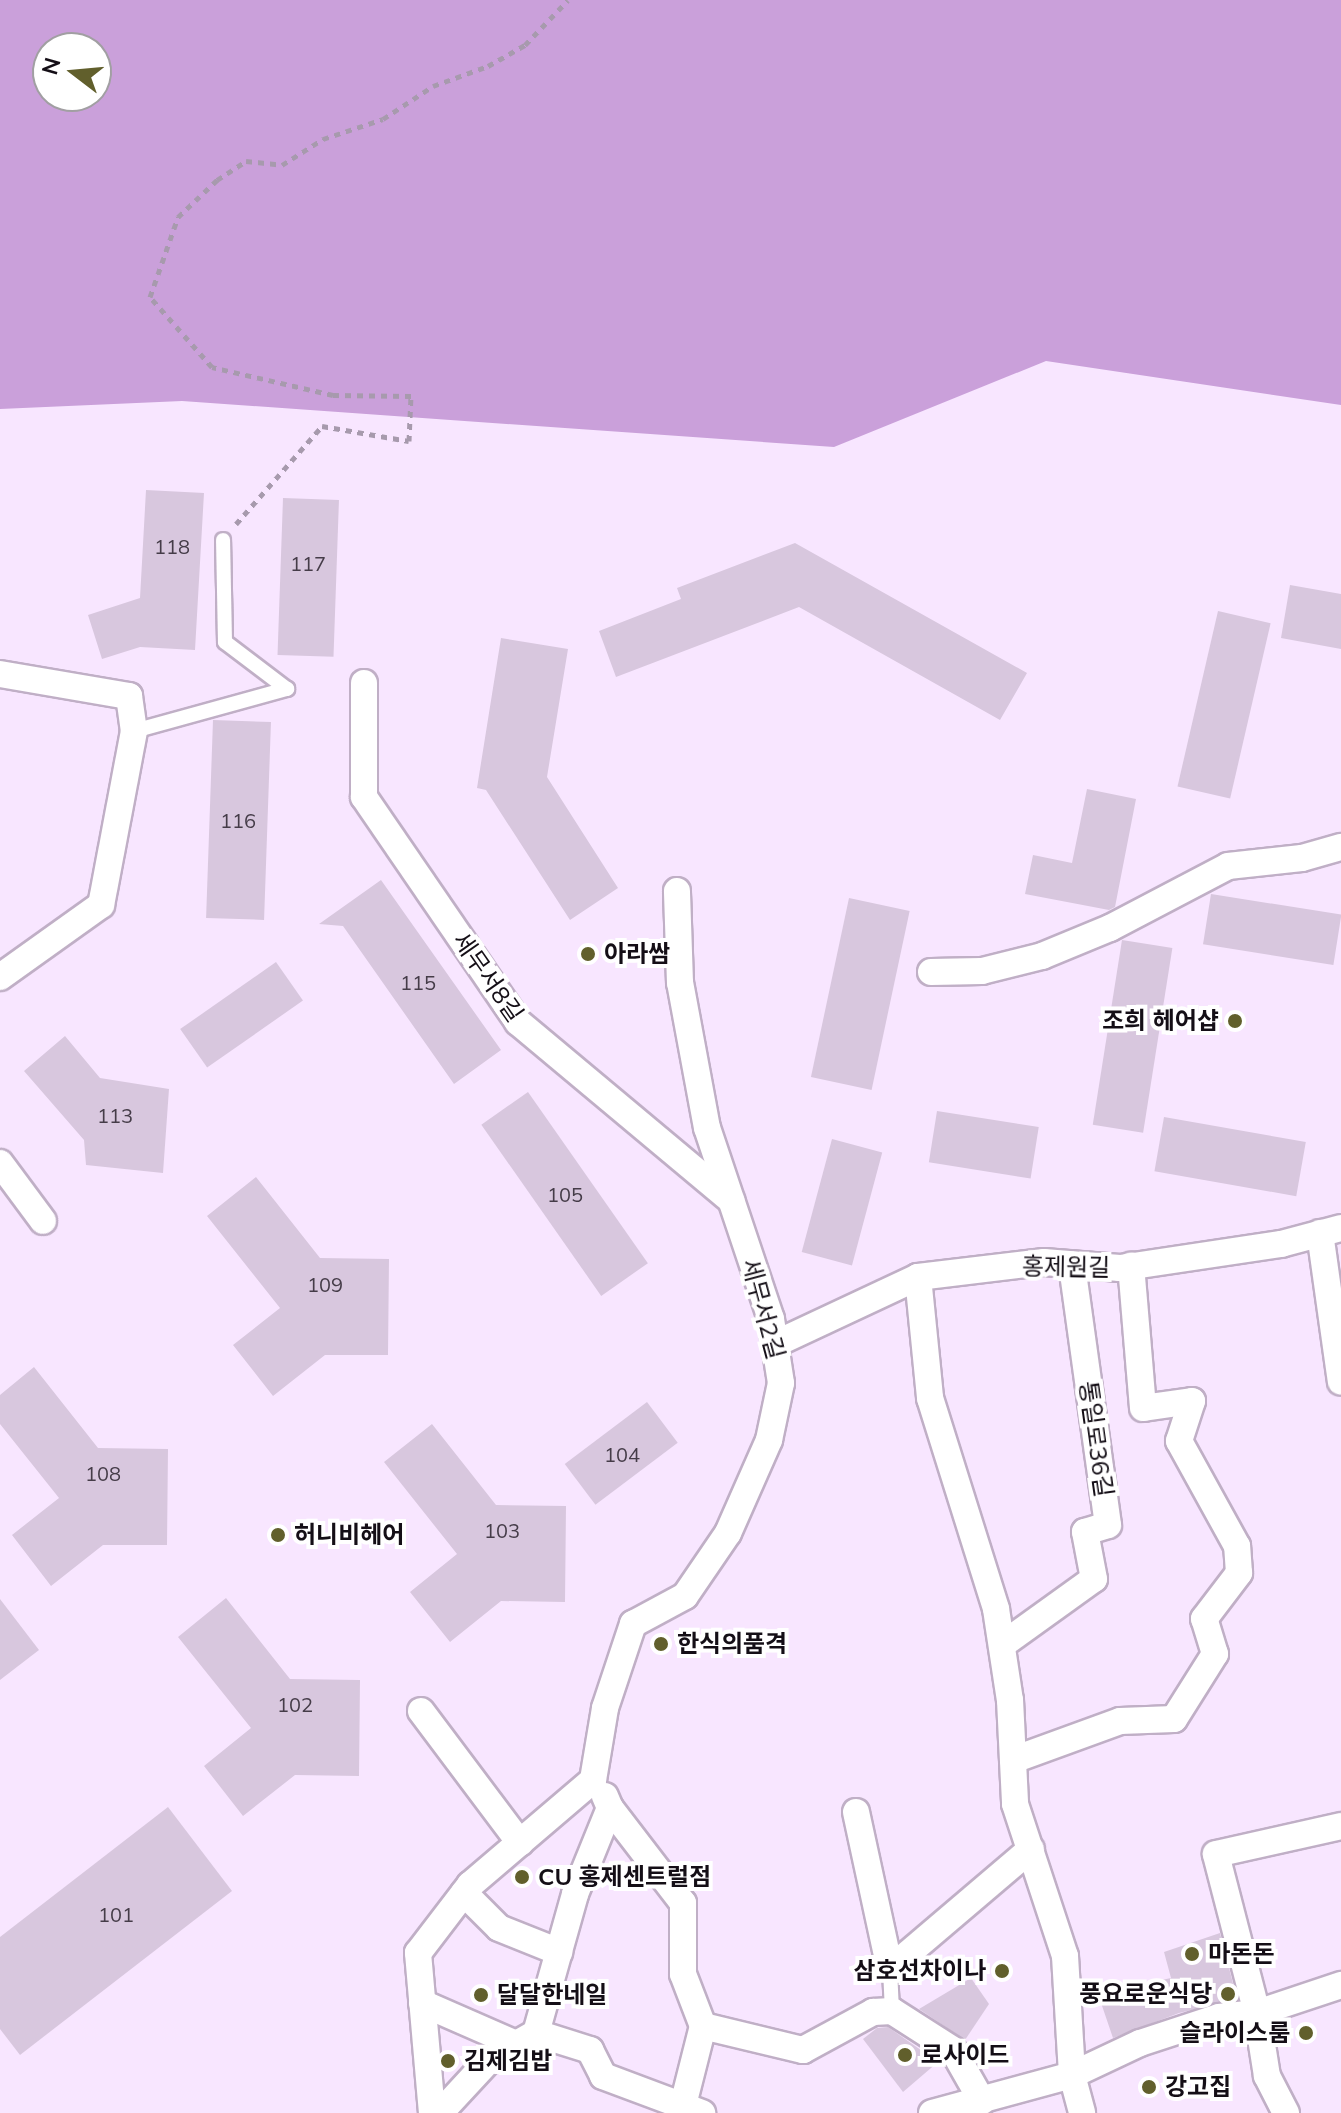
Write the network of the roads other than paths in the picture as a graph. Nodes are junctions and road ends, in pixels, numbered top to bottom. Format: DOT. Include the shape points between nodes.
graph roads {
  1 [pos="223,540"];
  2 [pos="0,674"];
  3 [pos="364,683"];
  4 [pos="134,731"];
  5 [pos="1341,847"];
  6 [pos="677,891"];
  7 [pos="931,972"];
  8 [pos="0,977"];
  9 [pos="0,1163"];
  10 [pos="731,1200"];
  11 [pos="43,1221"];
  12 [pos="1331,1230"];
  13 [pos="1072,1264"];
  14 [pos="1131,1266"];
  15 [pos="918,1277"];
  16 [pos="775,1344"];
  17 [pos="1341,1382"];
  18 [pos="1002,1645"];
  19 [pos="421,1711"];
  20 [pos="1013,1760"];
  21 [pos="594,1772"];
  22 [pos="610,1808"];
  23 [pos="856,1812"];
  24 [pos="1341,1826"];
  25 [pos="520,1843"];
  26 [pos="1031,1849"];
  27 [pos="464,1893"];
  28 [pos="559,1952"];
  29 [pos="890,1969"];
  30 [pos="1341,1985"];
  31 [pos="422,2003"];
  32 [pos="892,2011"];
  33 [pos="1257,2013"];
  34 [pos="703,2026"];
  35 [pos="526,2038"];
  36 [pos="1072,2075"];
  37 [pos="982,2101"];
  38 [pos="693,2109"];
  39 [pos="946,2110"];
  40 [pos="432,2113"];
  41 [pos="440,2113"];
  42 [pos="1082,2113"];
  43 [pos="1286,2113"];
  1 -- 4 [label="lane" via="225,642 287,689"];
  2 -- 4 [label="street" via="129,696"];
  3 -- 10 [label="street, 세무서8길" via="364,797 518,1022"];
  4 -- 8 [label="street" via="101,905"];
  5 -- 7 [label="street" via="1302,858 1228,866 1110,928 1042,956 982,971"];
  6 -- 10 [label="street, 세무서2길" via="680,983 707,1128"];
  9 -- 11 [label="street"];
  10 -- 16 [label="street, 세무서2길"];
  12 -- 14 [label="street, 홍제원길" via="1281,1244"];
  12 -- 17 [label="street, 홍제원길"];
  13 -- 14 [label="street, 홍제원길"];
  13 -- 15 [label="street, 홍제원길" via="1044,1262"];
  13 -- 18 [label="street, 통일로36길" via="1108,1525 1085,1532 1094,1579"];
  14 -- 20 [label="street" via="1143,1408 1192,1401 1179,1441 1237,1546 1239,1573 1204,1619 1215,1654 1174,1719 1120,1721"];
  15 -- 16 [label="street, 홍제원길"];
  15 -- 18 [label="street" via="930,1398 996,1609"];
  16 -- 21 [label="street, 세무서2길" via="781,1383 769,1440 728,1533 685,1596 633,1624 605,1708"];
  18 -- 20 [label="street"];
  19 -- 25 [label="street"];
  20 -- 26 [label="street" via="1015,1804"];
  21 -- 22 [label="street"];
  21 -- 25 [label="street" via="593,1780"];
  22 -- 28 [label="street"];
  22 -- 34 [label="street" via="683,1903 683,1974"];
  23 -- 29 [label="street"];
  24 -- 33 [label="street" via="1216,1854"];
  25 -- 27 [label="street"];
  26 -- 29 [label="street"];
  26 -- 36 [label="street" via="1065,1956"];
  27 -- 28 [label="street" via="499,1928"];
  27 -- 31 [label="street" via="418,1953"];
  28 -- 35 [label="street"];
  29 -- 32 [label="lane"];
  30 -- 33 [label="street"];
  31 -- 35 [label="street"];
  31 -- 40 [label="street"];
  32 -- 34 [label="street" via="873,2012 803,2050"];
  32 -- 37 [label="street" via="953,2050"];
  33 -- 36 [label="street" via="1193,2025"];
  33 -- 43 [label="street" via="1267,2076"];
  34 -- 38 [label="street"];
  35 -- 38 [label="street" via="590,2050 603,2076"];
  35 -- 41 [label="street" via="490,2059"];
  36 -- 37 [label="street"];
  36 -- 42 [label="street"];
  37 -- 39 [label="street"];
}
